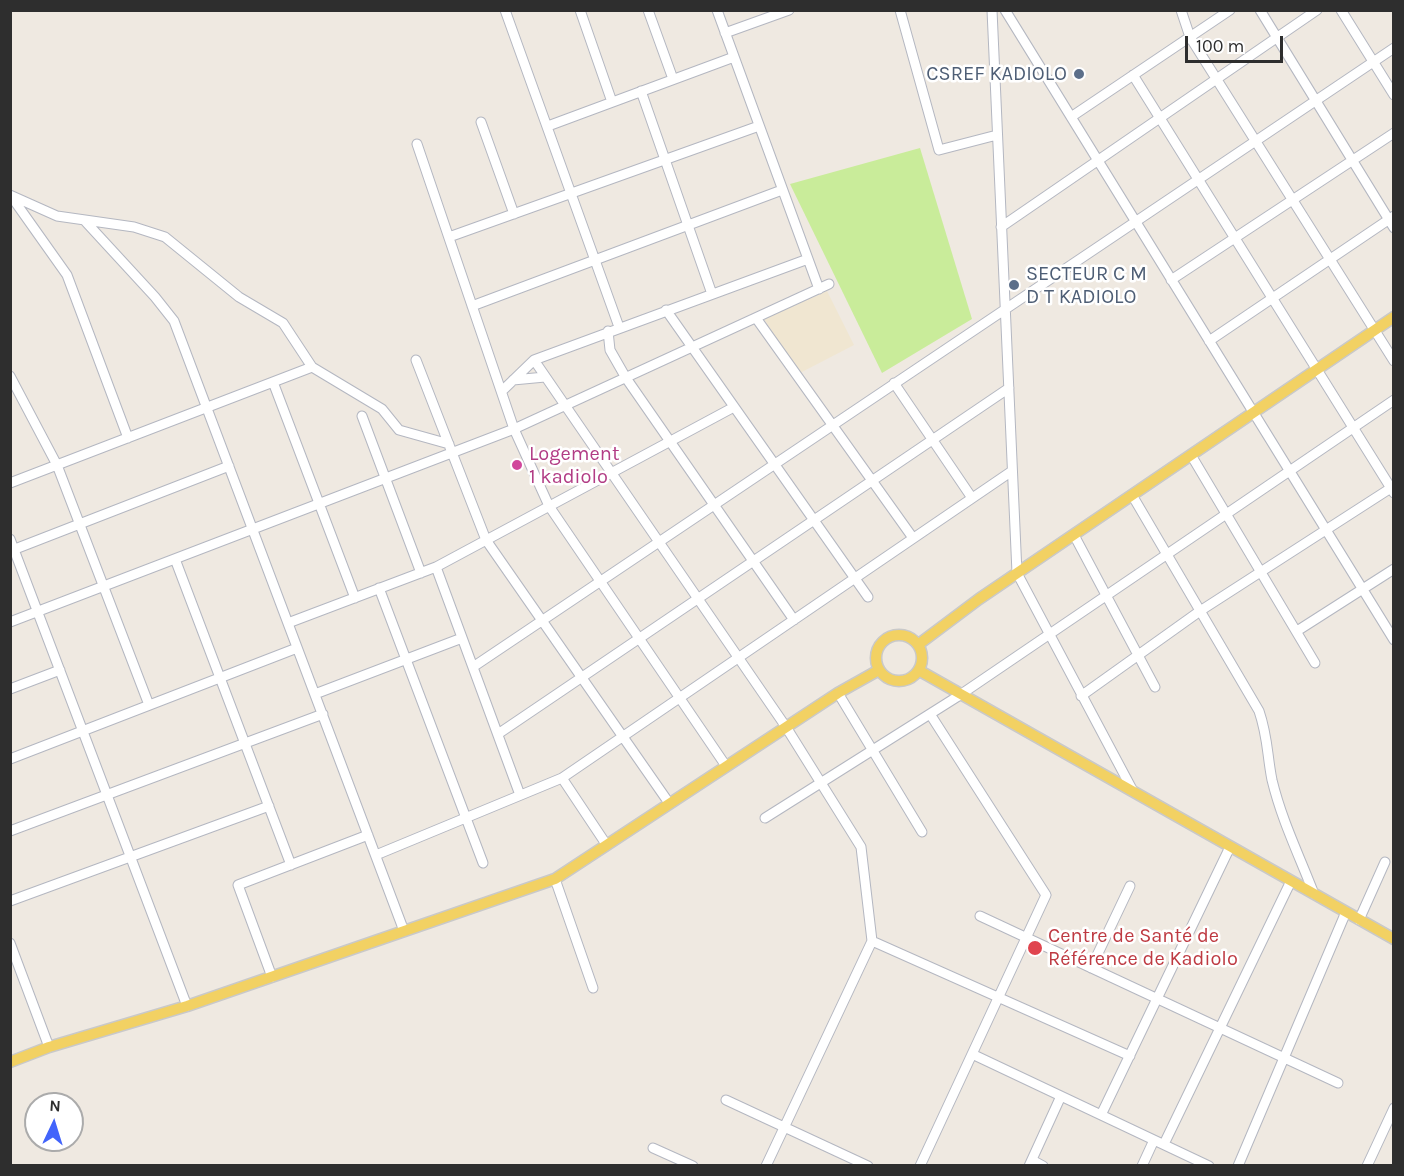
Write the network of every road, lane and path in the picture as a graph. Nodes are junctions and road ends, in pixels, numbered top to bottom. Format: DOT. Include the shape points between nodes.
graph roads {
  1 [pos="505,10"];
  2 [pos="580,10"];
  3 [pos="648,10"];
  4 [pos="717,10"];
  5 [pos="789,10"];
  6 [pos="900,10"];
  7 [pos="992,10"];
  8 [pos="1005,10"];
  9 [pos="1180,10"];
  10 [pos="1230,10"];
  11 [pos="1260,10"];
  12 [pos="1317,10"];
  13 [pos="1341,10"];
  14 [pos="778,12"];
  15 [pos="725,33"];
  16 [pos="1190,37"];
  17 [pos="1276,38"];
  18 [pos="1394,48"];
  19 [pos="734,57"];
  20 [pos="1373,62"];
  21 [pos="1133,75"];
  22 [pos="673,79"];
  23 [pos="1217,79"];
  24 [pos="641,91"];
  25 [pos="1394,95"];
  26 [pos="1315,101"];
  27 [pos="612,102"];
  28 [pos="1071,117"];
  29 [pos="1159,118"];
  30 [pos="481,122"];
  31 [pos="548,126"];
  32 [pos="759,126"];
  33 [pos="1394,133"];
  34 [pos="997,135"];
  35 [pos="1256,141"];
  36 [pos="417,144"];
  37 [pos="665,159"];
  38 [pos="1352,160"];
  39 [pos="1098,161"];
  40 [pos="1198,180"];
  41 [pos="782,190"];
  42 [pos="571,193"];
  43 [pos="11,195"];
  44 [pos="1293,200"];
  45 [pos="514,214"];
  46 [pos="85,221"];
  47 [pos="1392,221"];
  48 [pos="1135,222"];
  49 [pos="688,225"];
  50 [pos="1002,226"];
  51 [pos="449,237"];
  52 [pos="1234,238"];
  53 [pos="808,259"];
  54 [pos="1330,259"];
  55 [pos="595,260"];
  56 [pos="1172,280"];
  57 [pos="829,284"];
  58 [pos="819,289"];
  59 [pos="712,294"];
  60 [pos="1272,298"];
  61 [pos="472,306"];
  62 [pos="1005,309"];
  63 [pos="666,310"];
  64 [pos="1394,317"];
  65 [pos="756,318"];
  66 [pos="619,327"];
  67 [pos="1374,330"];
  68 [pos="608,331"];
  69 [pos="1209,341"];
  70 [pos="692,347"];
  71 [pos="416,360"];
  72 [pos="534,360"];
  73 [pos="1394,361"];
  74 [pos="312,367"];
  75 [pos="1316,369"];
  76 [pos="497,374"];
  77 [pos="10,376"];
  78 [pos="546,376"];
  79 [pos="626,378"];
  80 [pos="513,380"];
  81 [pos="273,382"];
  82 [pos="894,383"];
  83 [pos="1009,387"];
  84 [pos="503,390"];
  85 [pos="1394,400"];
  86 [pos="566,406"];
  87 [pos="206,407"];
  88 [pos="734,407"];
  89 [pos="1253,413"];
  90 [pos="362,416"];
  91 [pos="832,425"];
  92 [pos="1352,427"];
  93 [pos="514,429"];
  94 [pos="128,438"];
  95 [pos="932,439"];
  96 [pos="670,441"];
  97 [pos="451,449"];
  98 [pos="1191,455"];
  99 [pos="775,464"];
  100 [pos="57,465"];
  101 [pos="229,466"];
  102 [pos="1288,470"];
  103 [pos="1012,471"];
  104 [pos="612,473"];
  105 [pos="385,478"];
  106 [pos="872,480"];
  107 [pos="10,483"];
  108 [pos="1392,489"];
  109 [pos="1132,495"];
  110 [pos="972,498"];
  111 [pos="319,504"];
  112 [pos="714,505"];
  113 [pos="549,506"];
  114 [pos="1226,512"];
  115 [pos="814,520"];
  116 [pos="79,524"];
  117 [pos="252,529"];
  118 [pos="1326,531"];
  119 [pos="1074,534"];
  120 [pos="10,538"];
  121 [pos="914,538"];
  122 [pos="486,540"];
  123 [pos="659,542"];
  124 [pos="12,550"];
  125 [pos="1166,553"];
  126 [pos="175,559"];
  127 [pos="753,561"];
  128 [pos="436,567"];
  129 [pos="1394,569"];
  130 [pos="1261,572"];
  131 [pos="421,573"];
  132 [pos="1017,573"];
  133 [pos="855,578"];
  134 [pos="600,581"];
  135 [pos="103,586"];
  136 [pos="379,588"];
  137 [pos="1362,589"];
  138 [pos="1106,594"];
  139 [pos="868,597"];
  140 [pos="355,598"];
  141 [pos="698,599"];
  142 [pos="1200,610"];
  143 [pos="38,611"];
  144 [pos="542,620"];
  145 [pos="794,620"];
  146 [pos="10,622"];
  147 [pos="288,623"];
  148 [pos="1297,631"];
  149 [pos="1048,634"];
  150 [pos="462,638"];
  151 [pos="639,638"];
  152 [pos="1394,640"];
  153 [pos="919,644"];
  154 [pos="297,648"];
  155 [pos="1138,655"];
  156 [pos="738,658"];
  157 [pos="406,660"];
  158 [pos="1315,663"];
  159 [pos="473,667"];
  160 [pos="60,670"];
  161 [pos="879,670"];
  162 [pos="920,671"];
  163 [pos="220,678"];
  164 [pos="582,678"];
  165 [pos="1155,687"];
  166 [pos="10,689"];
  167 [pos="838,693"];
  168 [pos="315,694"];
  169 [pos="960,695"];
  170 [pos="1081,696"];
  171 [pos="680,698"];
  172 [pos="149,705"];
  173 [pos="323,714"];
  174 [pos="930,714"];
  175 [pos="786,727"];
  176 [pos="83,731"];
  177 [pos="498,734"];
  178 [pos="622,736"];
  179 [pos="245,743"];
  180 [pos="873,750"];
  181 [pos="10,759"];
  182 [pos="726,766"];
  183 [pos="562,778"];
  184 [pos="820,783"];
  185 [pos="1135,794"];
  186 [pos="107,795"];
  187 [pos="520,795"];
  188 [pos="669,803"];
  189 [pos="269,806"];
  190 [pos="466,818"];
  191 [pos="765,818"];
  192 [pos="10,831"];
  193 [pos="922,832"];
  194 [pos="368,835"];
  195 [pos="606,844"];
  196 [pos="1230,847"];
  197 [pos="376,855"];
  198 [pos="131,857"];
  199 [pos="1385,862"];
  200 [pos="483,864"];
  201 [pos="291,865"];
  202 [pos="555,879"];
  203 [pos="1291,881"];
  204 [pos="1130,886"];
  205 [pos="1314,894"];
  206 [pos="10,902"];
  207 [pos="1346,912"];
  208 [pos="980,916"];
  209 [pos="1359,920"];
  210 [pos="404,931"];
  211 [pos="1026,938"];
  212 [pos="1394,939"];
  213 [pos="873,941"];
  214 [pos="10,943"];
  215 [pos="1091,968"];
  216 [pos="272,977"];
  217 [pos="593,988"];
  218 [pos="998,997"];
  219 [pos="1157,999"];
  220 [pos="187,1006"];
  221 [pos="1220,1028"];
  222 [pos="49,1047"];
  223 [pos="972,1054"];
  224 [pos="1130,1056"];
  225 [pos="1284,1058"];
  226 [pos="10,1062"];
  227 [pos="1338,1083"];
  228 [pos="1061,1096"];
  229 [pos="726,1100"];
  230 [pos="1394,1108"];
  231 [pos="1101,1115"];
  232 [pos="785,1127"];
  233 [pos="1154,1140"];
  234 [pos="1164,1144"];
  235 [pos="653,1148"];
  236 [pos="1030,1163"];
  237 [pos="693,1166"];
  238 [pos="766,1166"];
  239 [pos="868,1166"];
  240 [pos="920,1166"];
  241 [pos="1043,1166"];
  242 [pos="1142,1166"];
  243 [pos="1209,1166"];
  244 [pos="1238,1166"];
  245 [pos="1367,1166"];
  1 -- 31 [label="street"];
  2 -- 27 [label="street"];
  3 -- 22 [label="street"];
  4 -- 15 [label="street"];
  5 -- 14 [label="street"];
  6 -- 34 [label="street" via="939,150"];
  7 -- 34 [label="street"];
  8 -- 28 [label="street"];
  9 -- 16 [label="street"];
  10 -- 16 [label="street"];
  11 -- 17 [label="street"];
  12 -- 17 [label="street"];
  13 -- 20 [label="street"];
  14 -- 15 [label="street"];
  15 -- 19 [label="street"];
  16 -- 21 [label="street"];
  16 -- 23 [label="street"];
  17 -- 23 [label="street"];
  17 -- 26 [label="street"];
  18 -- 20 [label="street"];
  19 -- 22 [label="street"];
  19 -- 32 [label="street"];
  20 -- 25 [label="street"];
  20 -- 26 [label="street"];
  21 -- 28 [label="street"];
  21 -- 29 [label="street"];
  22 -- 24 [label="street"];
  23 -- 29 [label="street"];
  23 -- 35 [label="street"];
  24 -- 27 [label="street"];
  24 -- 37 [label="street"];
  26 -- 35 [label="street"];
  26 -- 38 [label="street"];
  27 -- 31 [label="street"];
  28 -- 39 [label="street"];
  29 -- 39 [label="street"];
  29 -- 40 [label="street"];
  30 -- 45 [label="street"];
  31 -- 42 [label="street"];
  32 -- 37 [label="street"];
  32 -- 41 [label="street"];
  33 -- 38 [label="street"];
  34 -- 50 [label="street"];
  35 -- 40 [label="street"];
  35 -- 44 [label="street"];
  36 -- 51 [label="street"];
  37 -- 42 [label="street"];
  37 -- 49 [label="street"];
  38 -- 44 [label="street"];
  38 -- 47 [label="street"];
  39 -- 48 [label="street"];
  39 -- 50 [label="street"];
  40 -- 48 [label="street"];
  40 -- 52 [label="street"];
  41 -- 49 [label="street"];
  41 -- 53 [label="street"];
  42 -- 45 [label="street"];
  42 -- 55 [label="street"];
  43 -- 46 [label="street" via="57,216"];
  43 -- 94 [label="street" via="67,275"];
  44 -- 52 [label="street"];
  44 -- 54 [label="street"];
  45 -- 51 [label="street"];
  46 -- 74 [label="street" via="134,227 165,237 239,297 283,323"];
  46 -- 87 [label="street" via="174,321"];
  47 -- 54 [label="street"];
  48 -- 56 [label="street"];
  48 -- 62 [label="street"];
  49 -- 55 [label="street"];
  49 -- 59 [label="street"];
  50 -- 62 [label="street"];
  51 -- 61 [label="street"];
  52 -- 56 [label="street"];
  52 -- 60 [label="street"];
  53 -- 58 [label="street"];
  53 -- 59 [label="street"];
  54 -- 60 [label="street"];
  54 -- 67 [label="street"];
  55 -- 61 [label="street"];
  55 -- 66 [label="street"];
  56 -- 69 [label="street"];
  57 -- 58 [label="street"];
  58 -- 65 [label="street"];
  59 -- 63 [label="street"];
  60 -- 69 [label="street"];
  60 -- 75 [label="street"];
  61 -- 76 [label="street"];
  62 -- 82 [label="street"];
  62 -- 83 [label="street"];
  63 -- 66 [label="street"];
  63 -- 70 [label="street"];
  64 -- 67 [label="main road"];
  65 -- 70 [label="street"];
  65 -- 91 [label="street"];
  66 -- 68 [label="street"];
  67 -- 73 [label="street"];
  67 -- 75 [label="main road"];
  68 -- 72 [label="street"];
  68 -- 79 [label="street" via="610,350"];
  69 -- 89 [label="street"];
  70 -- 79 [label="street"];
  70 -- 88 [label="street"];
  71 -- 97 [label="street"];
  72 -- 78 [label="street"];
  72 -- 80 [label="street"];
  74 -- 81 [label="street"];
  74 -- 97 [label="street" via="382,409 399,430"];
  75 -- 89 [label="main road"];
  75 -- 92 [label="street"];
  76 -- 80 [label="street"];
  76 -- 84 [label="street"];
  77 -- 100 [label="street"];
  78 -- 80 [label="street"];
  78 -- 86 [label="street"];
  79 -- 86 [label="street"];
  79 -- 96 [label="street"];
  80 -- 84 [label="street"];
  81 -- 87 [label="street"];
  81 -- 111 [label="street"];
  82 -- 91 [label="street"];
  82 -- 95 [label="street"];
  83 -- 95 [label="street"];
  83 -- 103 [label="street"];
  84 -- 93 [label="street"];
  85 -- 92 [label="street"];
  86 -- 93 [label="street"];
  86 -- 104 [label="street"];
  87 -- 94 [label="street"];
  87 -- 101 [label="street"];
  88 -- 96 [label="street"];
  88 -- 99 [label="street"];
  89 -- 98 [label="main road"];
  89 -- 102 [label="street"];
  90 -- 105 [label="street"];
  91 -- 99 [label="street"];
  91 -- 106 [label="street"];
  92 -- 102 [label="street"];
  92 -- 108 [label="street"];
  93 -- 97 [label="street"];
  93 -- 113 [label="street"];
  94 -- 100 [label="street"];
  95 -- 106 [label="street"];
  95 -- 110 [label="street"];
  96 -- 104 [label="street"];
  96 -- 112 [label="street"];
  97 -- 105 [label="street"];
  97 -- 122 [label="street"];
  98 -- 109 [label="main road"];
  98 -- 114 [label="street"];
  99 -- 112 [label="street"];
  99 -- 115 [label="street"];
  100 -- 107 [label="street"];
  100 -- 116 [label="street"];
  101 -- 116 [label="street"];
  101 -- 117 [label="street"];
  102 -- 114 [label="street"];
  102 -- 118 [label="street"];
  103 -- 110 [label="street"];
  103 -- 132 [label="street"];
  104 -- 113 [label="street"];
  104 -- 123 [label="street"];
  105 -- 111 [label="street"];
  105 -- 131 [label="street"];
  106 -- 115 [label="street"];
  106 -- 121 [label="street"];
  108 -- 118 [label="street"];
  109 -- 119 [label="main road"];
  109 -- 125 [label="street"];
  110 -- 121 [label="street"];
  111 -- 117 [label="street"];
  111 -- 140 [label="street"];
  112 -- 123 [label="street"];
  112 -- 127 [label="street"];
  113 -- 122 [label="street"];
  113 -- 134 [label="street"];
  114 -- 125 [label="street"];
  114 -- 130 [label="street"];
  115 -- 127 [label="street"];
  115 -- 133 [label="street"];
  116 -- 124 [label="street"];
  116 -- 135 [label="street"];
  117 -- 126 [label="street"];
  117 -- 147 [label="street"];
  118 -- 130 [label="street"];
  118 -- 137 [label="street"];
  119 -- 132 [label="main road"];
  119 -- 138 [label="street"];
  120 -- 124 [label="street"];
  121 -- 133 [label="street"];
  122 -- 128 [label="street"];
  122 -- 144 [label="street"];
  123 -- 134 [label="street"];
  123 -- 141 [label="street"];
  124 -- 143 [label="street"];
  125 -- 138 [label="street"];
  125 -- 142 [label="street"];
  126 -- 135 [label="street"];
  126 -- 163 [label="street"];
  127 -- 141 [label="street"];
  127 -- 145 [label="street"];
  128 -- 131 [label="street"];
  128 -- 150 [label="street"];
  129 -- 137 [label="street"];
  130 -- 142 [label="street"];
  130 -- 148 [label="street"];
  131 -- 136 [label="street"];
  132 -- 149 [label="street"];
  132 -- 153 [label="main road"];
  133 -- 139 [label="street"];
  133 -- 145 [label="street"];
  134 -- 144 [label="street"];
  134 -- 151 [label="street"];
  135 -- 143 [label="street"];
  135 -- 172 [label="street"];
  136 -- 140 [label="street"];
  136 -- 157 [label="street"];
  137 -- 148 [label="street"];
  137 -- 152 [label="street"];
  138 -- 149 [label="street"];
  138 -- 155 [label="street"];
  140 -- 147 [label="street"];
  141 -- 151 [label="street"];
  141 -- 156 [label="street"];
  142 -- 155 [label="street"];
  142 -- 205 [label="street" via="1259,711 1287,832"];
  143 -- 146 [label="street"];
  143 -- 160 [label="street"];
  144 -- 159 [label="street"];
  144 -- 164 [label="street"];
  145 -- 156 [label="street"];
  147 -- 154 [label="street"];
  148 -- 158 [label="street"];
  149 -- 169 [label="street"];
  149 -- 170 [label="street"];
  150 -- 157 [label="street"];
  150 -- 159 [label="street"];
  151 -- 164 [label="street"];
  151 -- 171 [label="street"];
  153 -- 161 [label="main road" via="906,636 891,636 877,651"];
  153 -- 162 [label="main road" via="923,657"];
  154 -- 163 [label="street"];
  154 -- 168 [label="street"];
  155 -- 165 [label="street"];
  155 -- 170 [label="street"];
  156 -- 171 [label="street"];
  156 -- 175 [label="street"];
  157 -- 168 [label="street"];
  157 -- 190 [label="street"];
  159 -- 177 [label="street"];
  160 -- 166 [label="street"];
  160 -- 176 [label="street"];
  161 -- 162 [label="main road" via="899,682"];
  161 -- 167 [label="main road"];
  162 -- 169 [label="main road"];
  163 -- 172 [label="street"];
  163 -- 179 [label="street"];
  164 -- 177 [label="street"];
  164 -- 178 [label="street"];
  167 -- 175 [label="main road"];
  167 -- 180 [label="street"];
  168 -- 173 [label="street"];
  169 -- 174 [label="street"];
  169 -- 185 [label="main road"];
  170 -- 185 [label="street"];
  171 -- 178 [label="street"];
  171 -- 182 [label="street"];
  172 -- 176 [label="street"];
  173 -- 179 [label="street"];
  173 -- 194 [label="street"];
  174 -- 180 [label="street"];
  174 -- 211 [label="street" via="1046,895"];
  175 -- 182 [label="main road"];
  175 -- 184 [label="street"];
  176 -- 181 [label="street"];
  176 -- 186 [label="street"];
  177 -- 187 [label="street"];
  178 -- 183 [label="street"];
  178 -- 188 [label="street"];
  179 -- 186 [label="street"];
  179 -- 189 [label="street"];
  180 -- 184 [label="street"];
  180 -- 193 [label="street"];
  182 -- 188 [label="main road"];
  183 -- 187 [label="street"];
  183 -- 195 [label="street"];
  184 -- 191 [label="street"];
  184 -- 213 [label="street" via="861,847"];
  185 -- 196 [label="main road"];
  186 -- 192 [label="street"];
  186 -- 198 [label="street"];
  187 -- 190 [label="street"];
  188 -- 195 [label="main road"];
  189 -- 198 [label="street"];
  189 -- 201 [label="street"];
  190 -- 197 [label="street"];
  190 -- 200 [label="street"];
  194 -- 197 [label="street"];
  194 -- 201 [label="street"];
  195 -- 202 [label="main road"];
  196 -- 203 [label="main road"];
  196 -- 219 [label="street"];
  197 -- 210 [label="street"];
  198 -- 206 [label="street"];
  198 -- 220 [label="street"];
  199 -- 209 [label="street"];
  201 -- 216 [label="street" via="238,885"];
  202 -- 210 [label="main road"];
  202 -- 217 [label="street"];
  203 -- 205 [label="main road"];
  203 -- 221 [label="street"];
  204 -- 215 [label="street"];
  205 -- 207 [label="main road"];
  207 -- 209 [label="main road"];
  207 -- 225 [label="street"];
  208 -- 211 [label="street"];
  209 -- 212 [label="main road"];
  210 -- 216 [label="main road"];
  211 -- 215 [label="street"];
  211 -- 218 [label="street"];
  213 -- 218 [label="street"];
  213 -- 232 [label="street"];
  214 -- 222 [label="street"];
  215 -- 219 [label="street"];
  216 -- 220 [label="main road"];
  218 -- 223 [label="street"];
  218 -- 224 [label="street"];
  219 -- 221 [label="street"];
  219 -- 224 [label="street"];
  220 -- 222 [label="main road"];
  221 -- 225 [label="street"];
  221 -- 234 [label="street"];
  222 -- 226 [label="main road"];
  223 -- 228 [label="street"];
  223 -- 240 [label="street"];
  224 -- 231 [label="street"];
  225 -- 227 [label="street"];
  225 -- 244 [label="street"];
  228 -- 231 [label="street"];
  228 -- 236 [label="street"];
  229 -- 232 [label="street"];
  230 -- 245 [label="street"];
  231 -- 233 [label="street"];
  232 -- 238 [label="street"];
  232 -- 239 [label="street"];
  233 -- 234 [label="street"];
  233 -- 242 [label="street"];
  234 -- 243 [label="street"];
  235 -- 237 [label="street"];
  236 -- 241 [label="street"];
}
